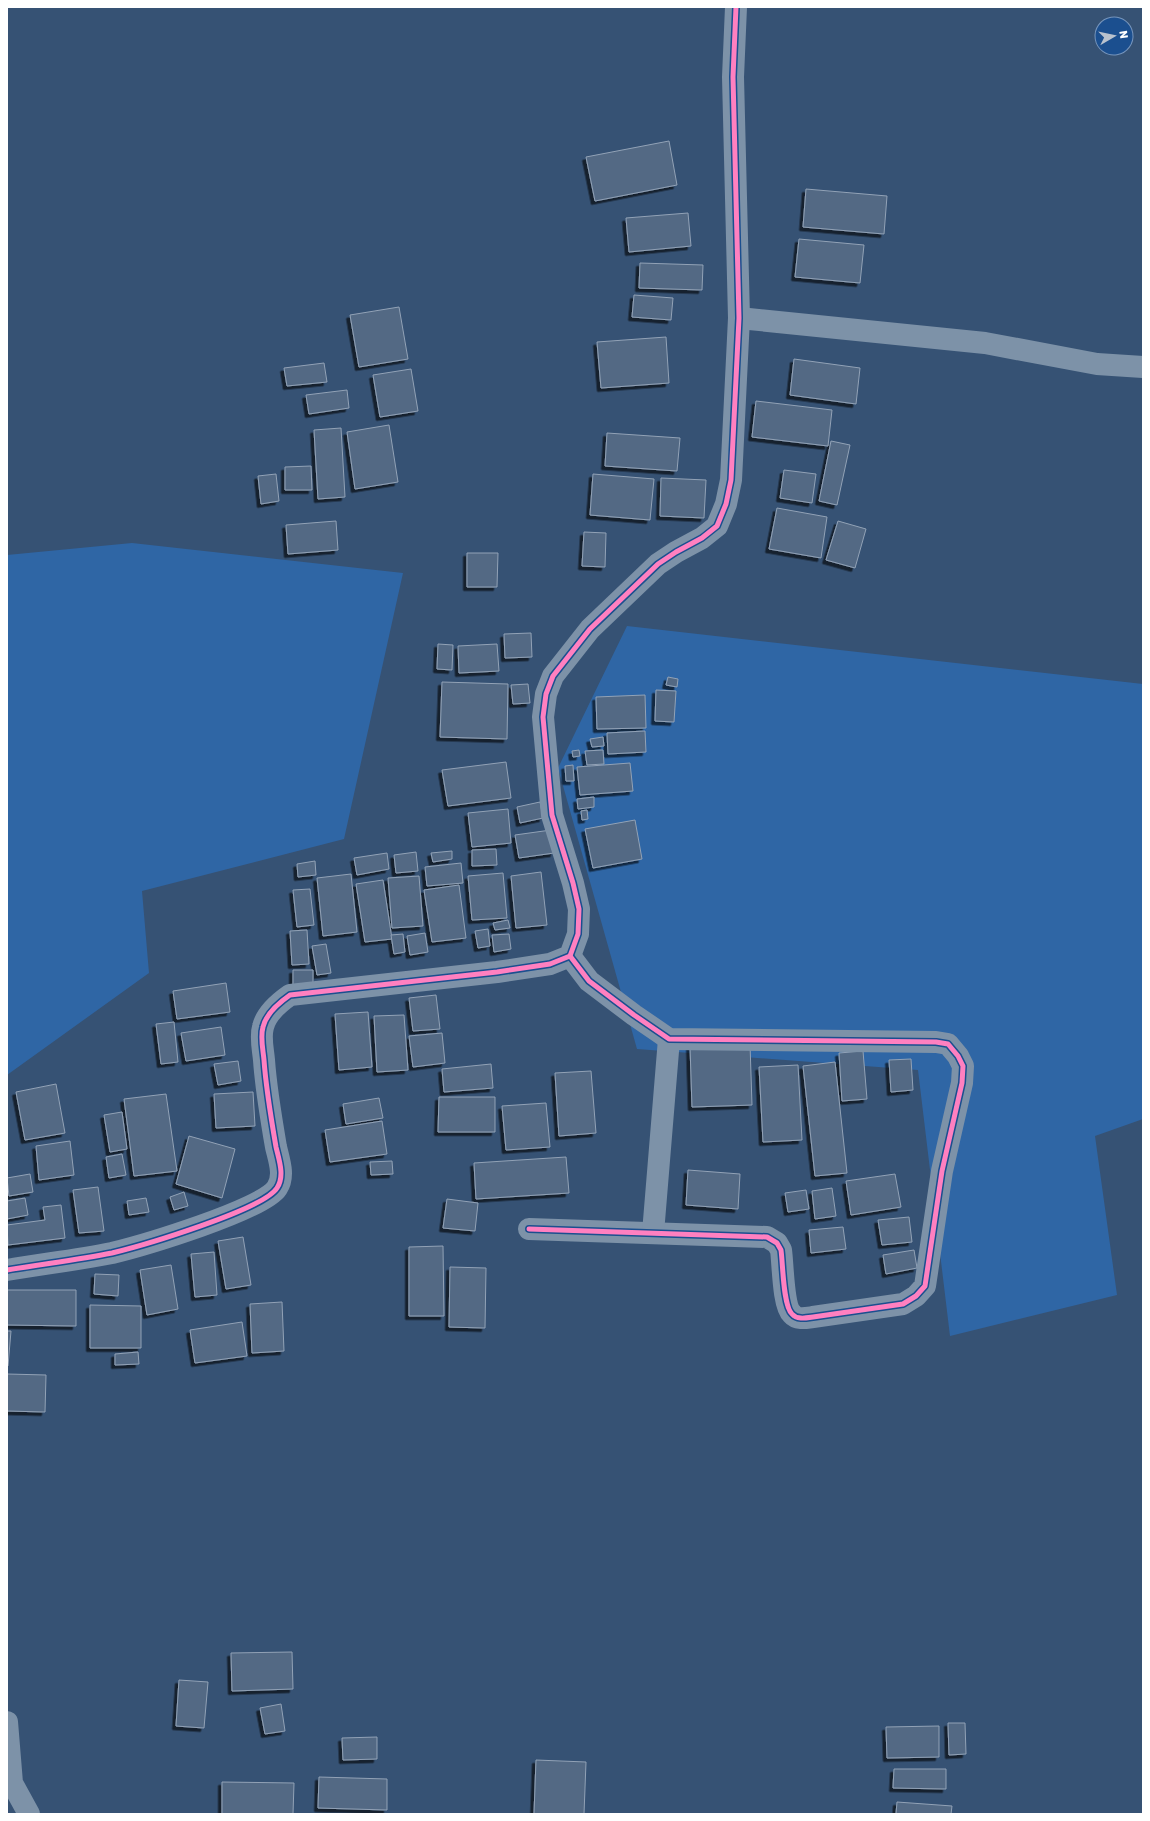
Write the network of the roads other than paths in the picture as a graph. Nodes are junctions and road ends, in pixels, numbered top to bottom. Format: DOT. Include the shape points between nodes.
graph roads {
  1 [pos="736,7"];
  2 [pos="739,318"];
  3 [pos="1143,367"];
  4 [pos="570,956"];
  5 [pos="669,1039"];
  6 [pos="529,1228"];
  7 [pos="653,1233"];
  8 [pos="7,1270"];
  9 [pos="7,1722"];
  10 [pos="9,1782"];
  11 [pos="29,1814"];
  1 -- 2 [label="street" via="733,77"];
  2 -- 3 [label="street" via="986,343 1097,364"];
  2 -- 4 [label="street" via="731,480 726,504 717,526 658,564 590,629 553,676 546,694 543,717 552,815 579,909 578,934"];
  4 -- 5 [label="street" via="589,980"];
  4 -- 8 [label="street" via="550,964 497,972 290,996 278,1003 263,1025 267,1095 281,1172 277,1188 270,1195 253,1206 220,1220 113,1252"];
  5 -- 7 [label="street"];
  5 -- 7 [label="street" via="936,1042 948,1044 958,1056 963,1066 962,1083 942,1171 925,1286 916,1296 903,1304 800,1318 792,1315 787,1306 781,1250 777,1243 768,1238"];
  6 -- 7 [label="street"];
  9 -- 10 [label="street"];
  10 -- 11 [label="street"];
}
